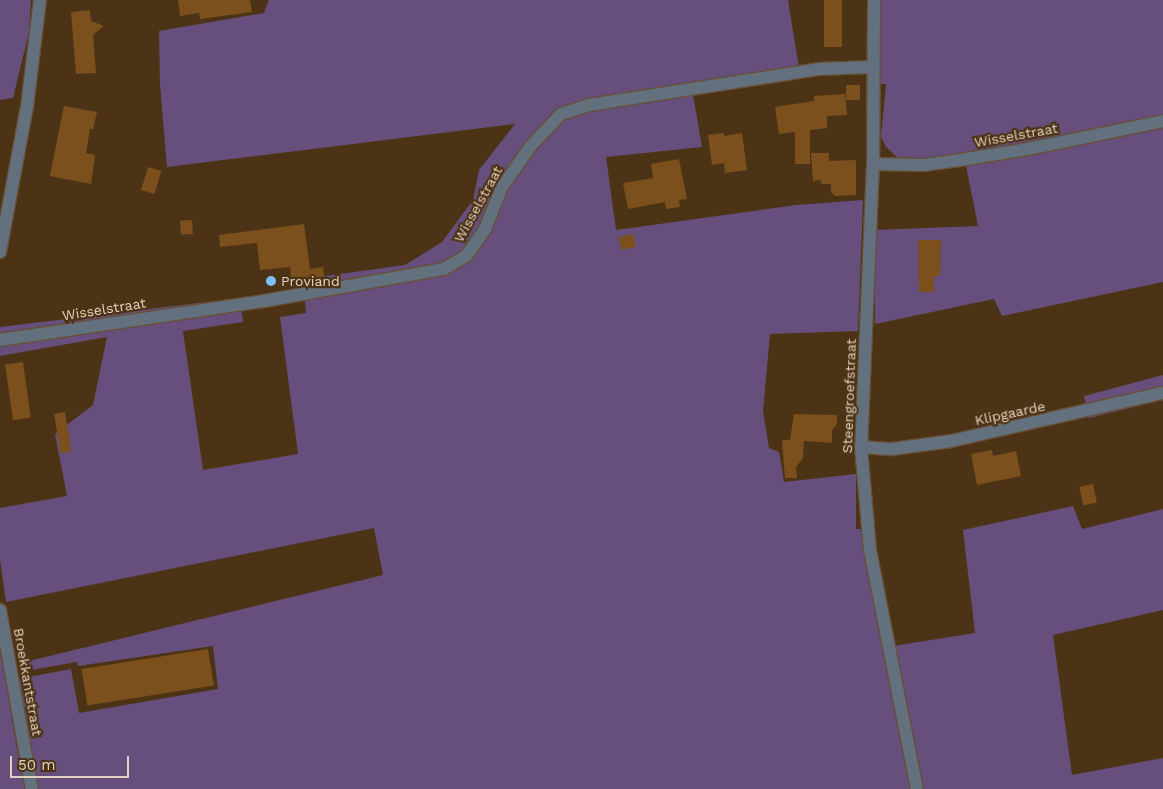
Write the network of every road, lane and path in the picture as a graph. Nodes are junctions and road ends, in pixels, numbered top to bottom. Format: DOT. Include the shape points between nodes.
graph roads {
  1 [pos="40,0"];
  2 [pos="874,0"];
  3 [pos="874,67"];
  4 [pos="1163,121"];
  5 [pos="873,164"];
  6 [pos="0,252"];
  7 [pos="0,340"];
  8 [pos="1163,393"];
  9 [pos="861,447"];
  10 [pos="0,610"];
  11 [pos="32,789"];
  12 [pos="917,789"];
  1 -- 6 [label="street" via="27,107"];
  2 -- 3 [label="street, Steengroefstraat"];
  3 -- 5 [label="street, Steengroefstraat"];
  3 -- 7 [label="street, Wisselstraat" via="818,69 589,105 561,114 530,147 502,187 485,229 467,255 444,269"];
  4 -- 5 [label="street, Wisselstraat" via="954,161 924,165"];
  5 -- 9 [label="street, Steengroefstraat"];
  8 -- 9 [label="street, Klipgaarde" via="951,441 892,448"];
  9 -- 12 [label="street, Steengroefstraat" via="870,550"];
  10 -- 11 [label="street, Broekkantstraat"];
}
